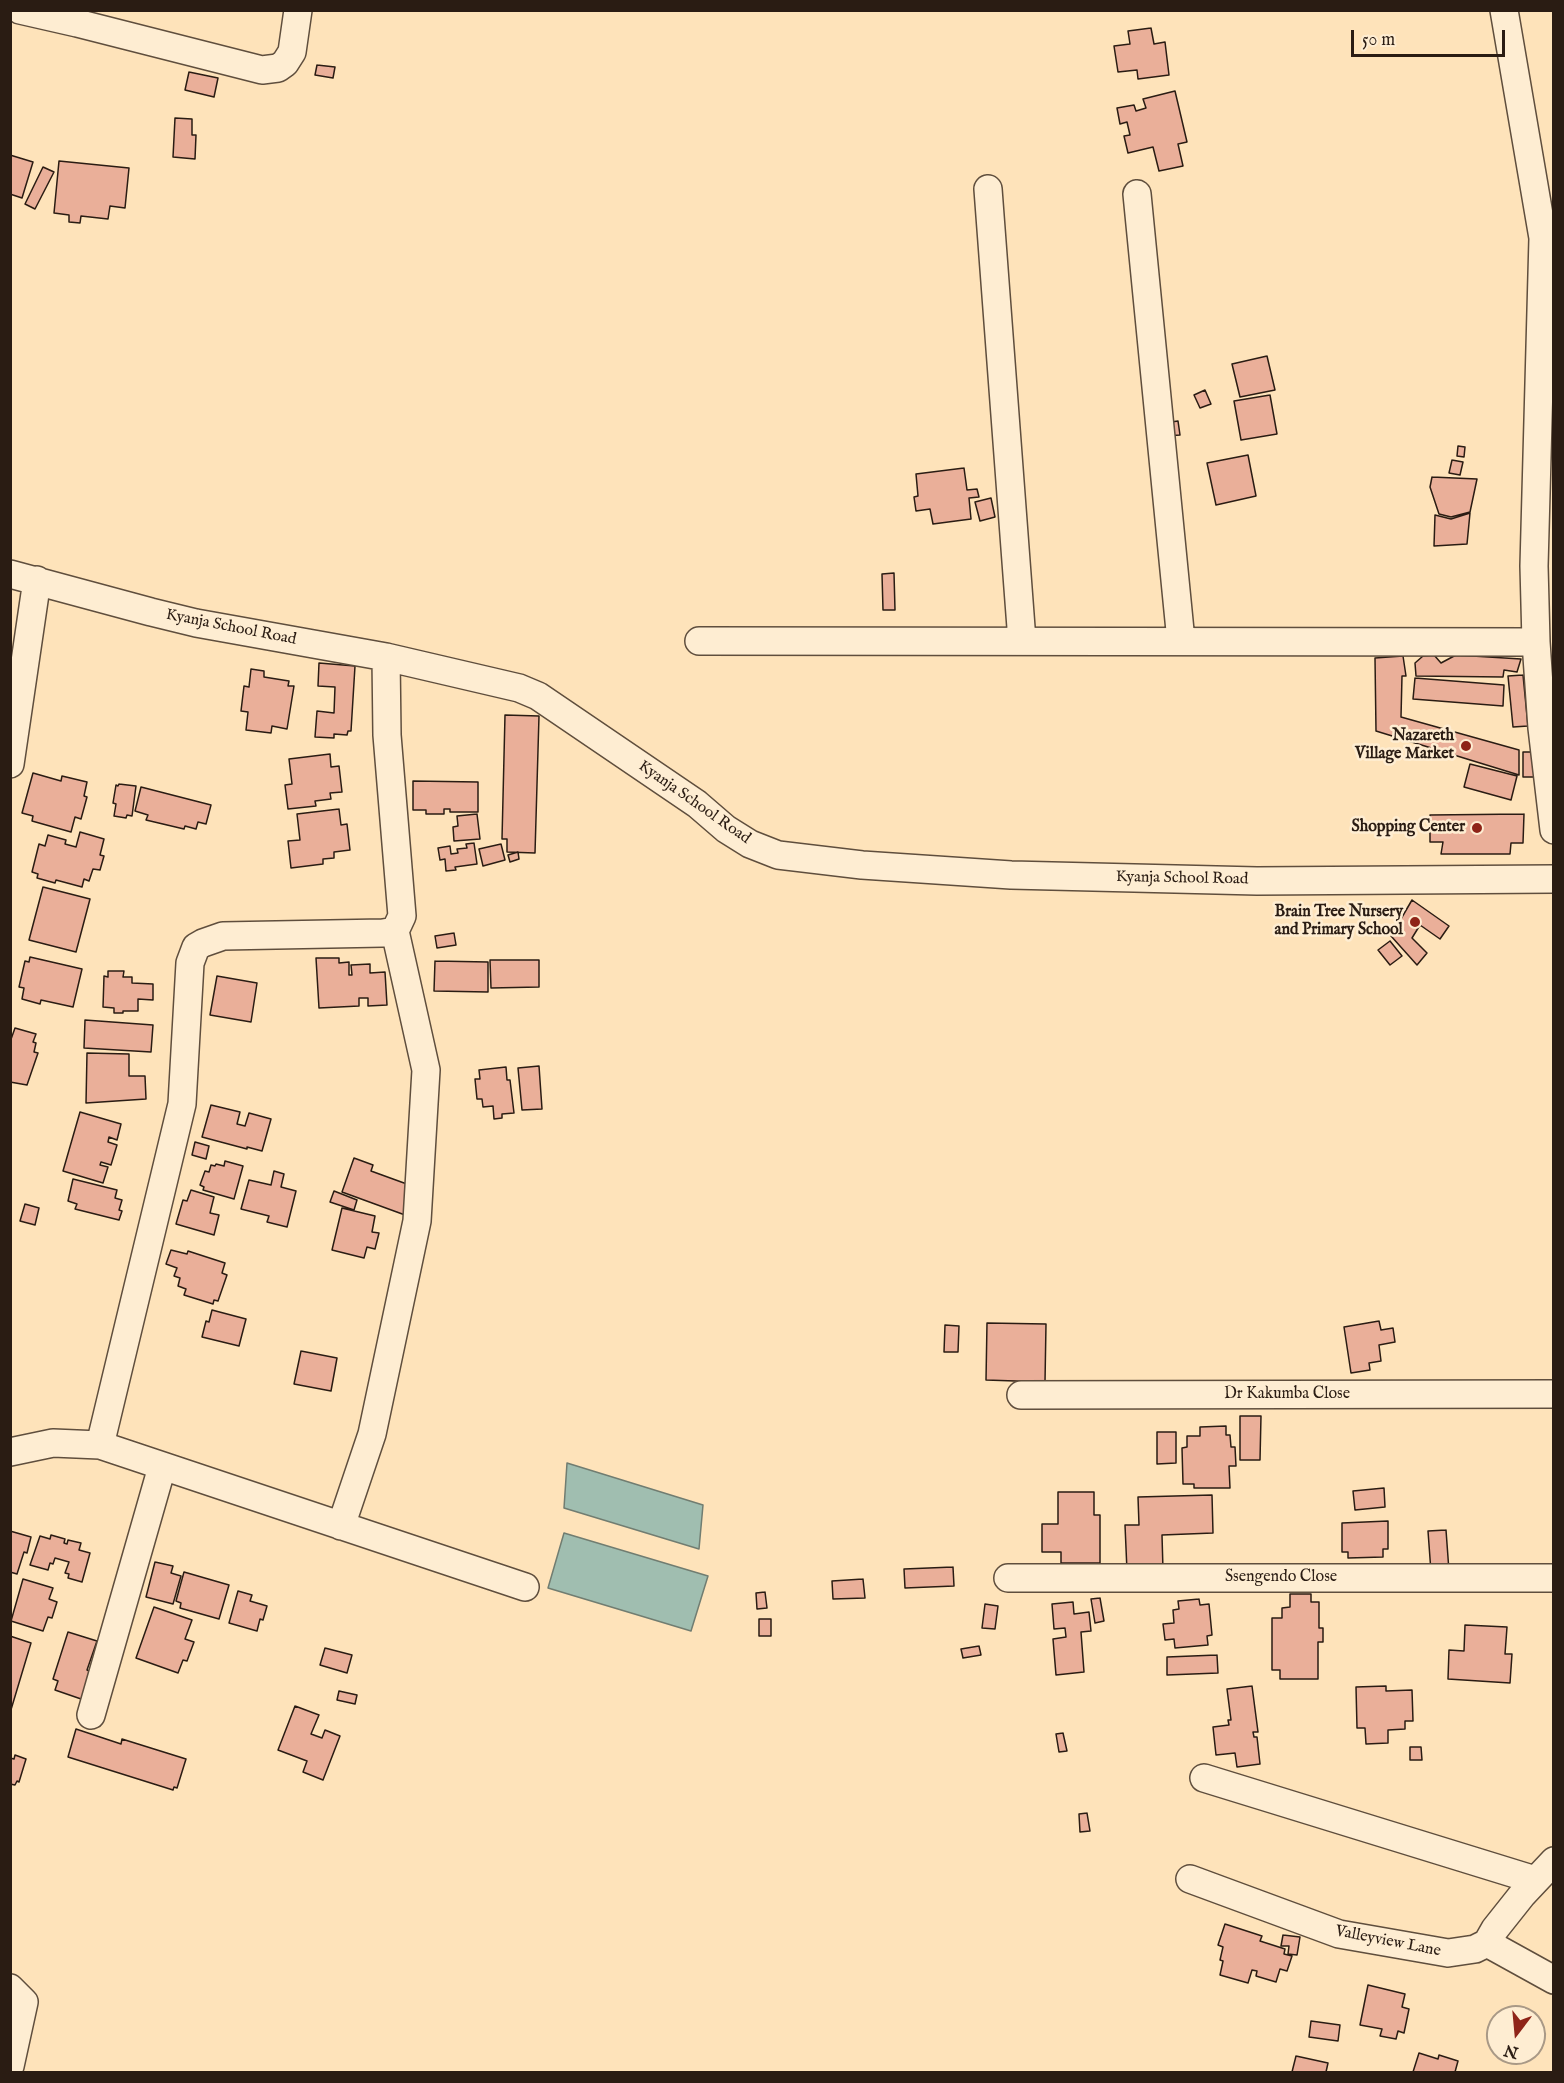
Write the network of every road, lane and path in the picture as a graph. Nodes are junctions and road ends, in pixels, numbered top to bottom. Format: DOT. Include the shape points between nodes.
graph roads {
  1 [pos="20,10"];
  2 [pos="298,10"];
  3 [pos="1504,10"];
  4 [pos="78,17"];
  5 [pos="988,189"];
  6 [pos="1137,194"];
  7 [pos="1548,238"];
  8 [pos="10,574"];
  9 [pos="37,580"];
  10 [pos="699,641"];
  11 [pos="1022,641"];
  12 [pos="1181,641"];
  13 [pos="1536,642"];
  14 [pos="386,657"];
  15 [pos="10,764"];
  16 [pos="1554,830"];
  17 [pos="1554,879"];
  18 [pos="395,931"];
  19 [pos="1554,1394"];
  20 [pos="1021,1395"];
  21 [pos="100,1445"];
  22 [pos="10,1452"];
  23 [pos="162,1467"];
  24 [pos="341,1526"];
  25 [pos="1008,1578"];
  26 [pos="1554,1578"];
  27 [pos="525,1587"];
  28 [pos="91,1715"];
  29 [pos="1204,1778"];
  30 [pos="1544,1871"];
  31 [pos="1190,1879"];
  32 [pos="1487,1943"];
  33 [pos="1554,1980"];
  34 [pos="10,1988"];
  35 [pos="10,2066"];
  1 -- 4 [label="street"];
  2 -- 4 [label="street" via="292,52 278,68 262,70"];
  3 -- 7 [label="street"];
  5 -- 11 [label="street"];
  6 -- 12 [label="street"];
  7 -- 13 [label="street" via="1534,566"];
  8 -- 9 [label="street, Kyanja School Road"];
  9 -- 14 [label="street, Kyanja School Road" via="196,622"];
  9 -- 15 [label="street"];
  10 -- 11 [label="street"];
  11 -- 12 [label="street"];
  12 -- 13 [label="street"];
  13 -- 16 [label="street"];
  14 -- 17 [label="street, Kyanja School Road" via="489,680 538,696 697,804 726,829 778,855 1011,875 1257,881"];
  14 -- 18 [label="street" via="387,735 402,916"];
  18 -- 21 [label="street" via="223,936 196,947 190,963 182,1104"];
  18 -- 24 [label="street" via="426,1070 417,1221 372,1434"];
  19 -- 20 [label="street, Dr Kakumba Close"];
  21 -- 22 [label="street" via="53,1443"];
  21 -- 23 [label="street"];
  23 -- 24 [label="street"];
  23 -- 28 [label="street"];
  24 -- 27 [label="street"];
  25 -- 26 [label="street, Ssengendo Close"];
  29 -- 30 [label="street"];
  30 -- 32 [label="street" via="1509,1910"];
  31 -- 32 [label="street, Valleyview Lane" via="1339,1934 1448,1953 1463,1953"];
  32 -- 33 [label="street"];
  34 -- 35 [label="street" via="24,2002"];
}
